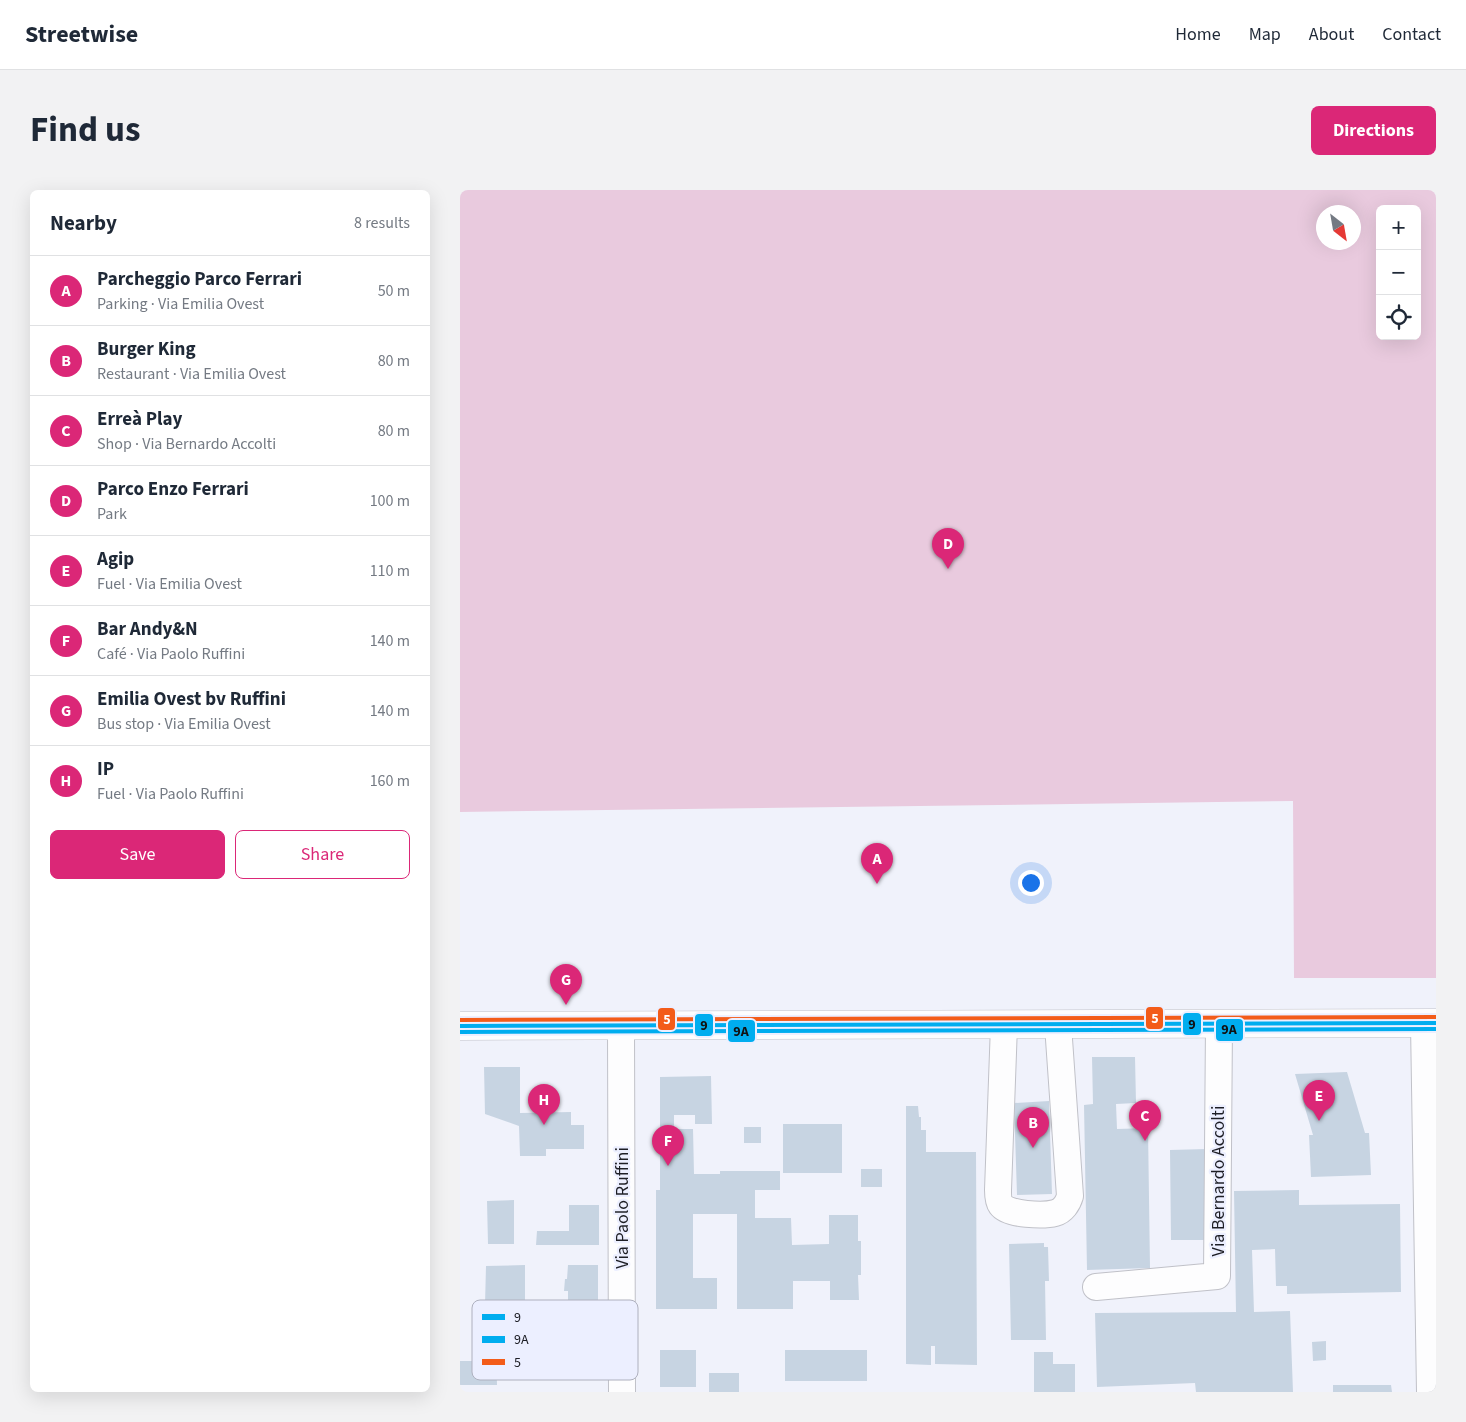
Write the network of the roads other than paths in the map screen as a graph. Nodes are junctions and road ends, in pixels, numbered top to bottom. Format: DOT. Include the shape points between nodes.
graph roads {
  1 [pos="1430,1023"];
  2 [pos="1219,1024"];
  3 [pos="621,1025"];
  4 [pos="1004,1025"];
  5 [pos="1058,1025"];
  6 [pos="460,1026"];
  7 [pos="1096,1286"];
  8 [pos="622,1300"];
  9 [pos="1430,1392"];
  1 -- 2 [label="main road"];
  1 -- 9 [label="street"];
  2 -- 5 [label="main road"];
  2 -- 7 [label="street, Via Bernardo Accolti" via="1217,1276"];
  3 -- 4 [label="main road"];
  3 -- 6 [label="main road"];
  3 -- 8 [label="street, Via Paolo Ruffini"];
  4 -- 5 [label="main road"];
  4 -- 5 [label="street" via="998,1190 1001,1205 1016,1214 1055,1213 1067,1205 1070,1196"];
}
